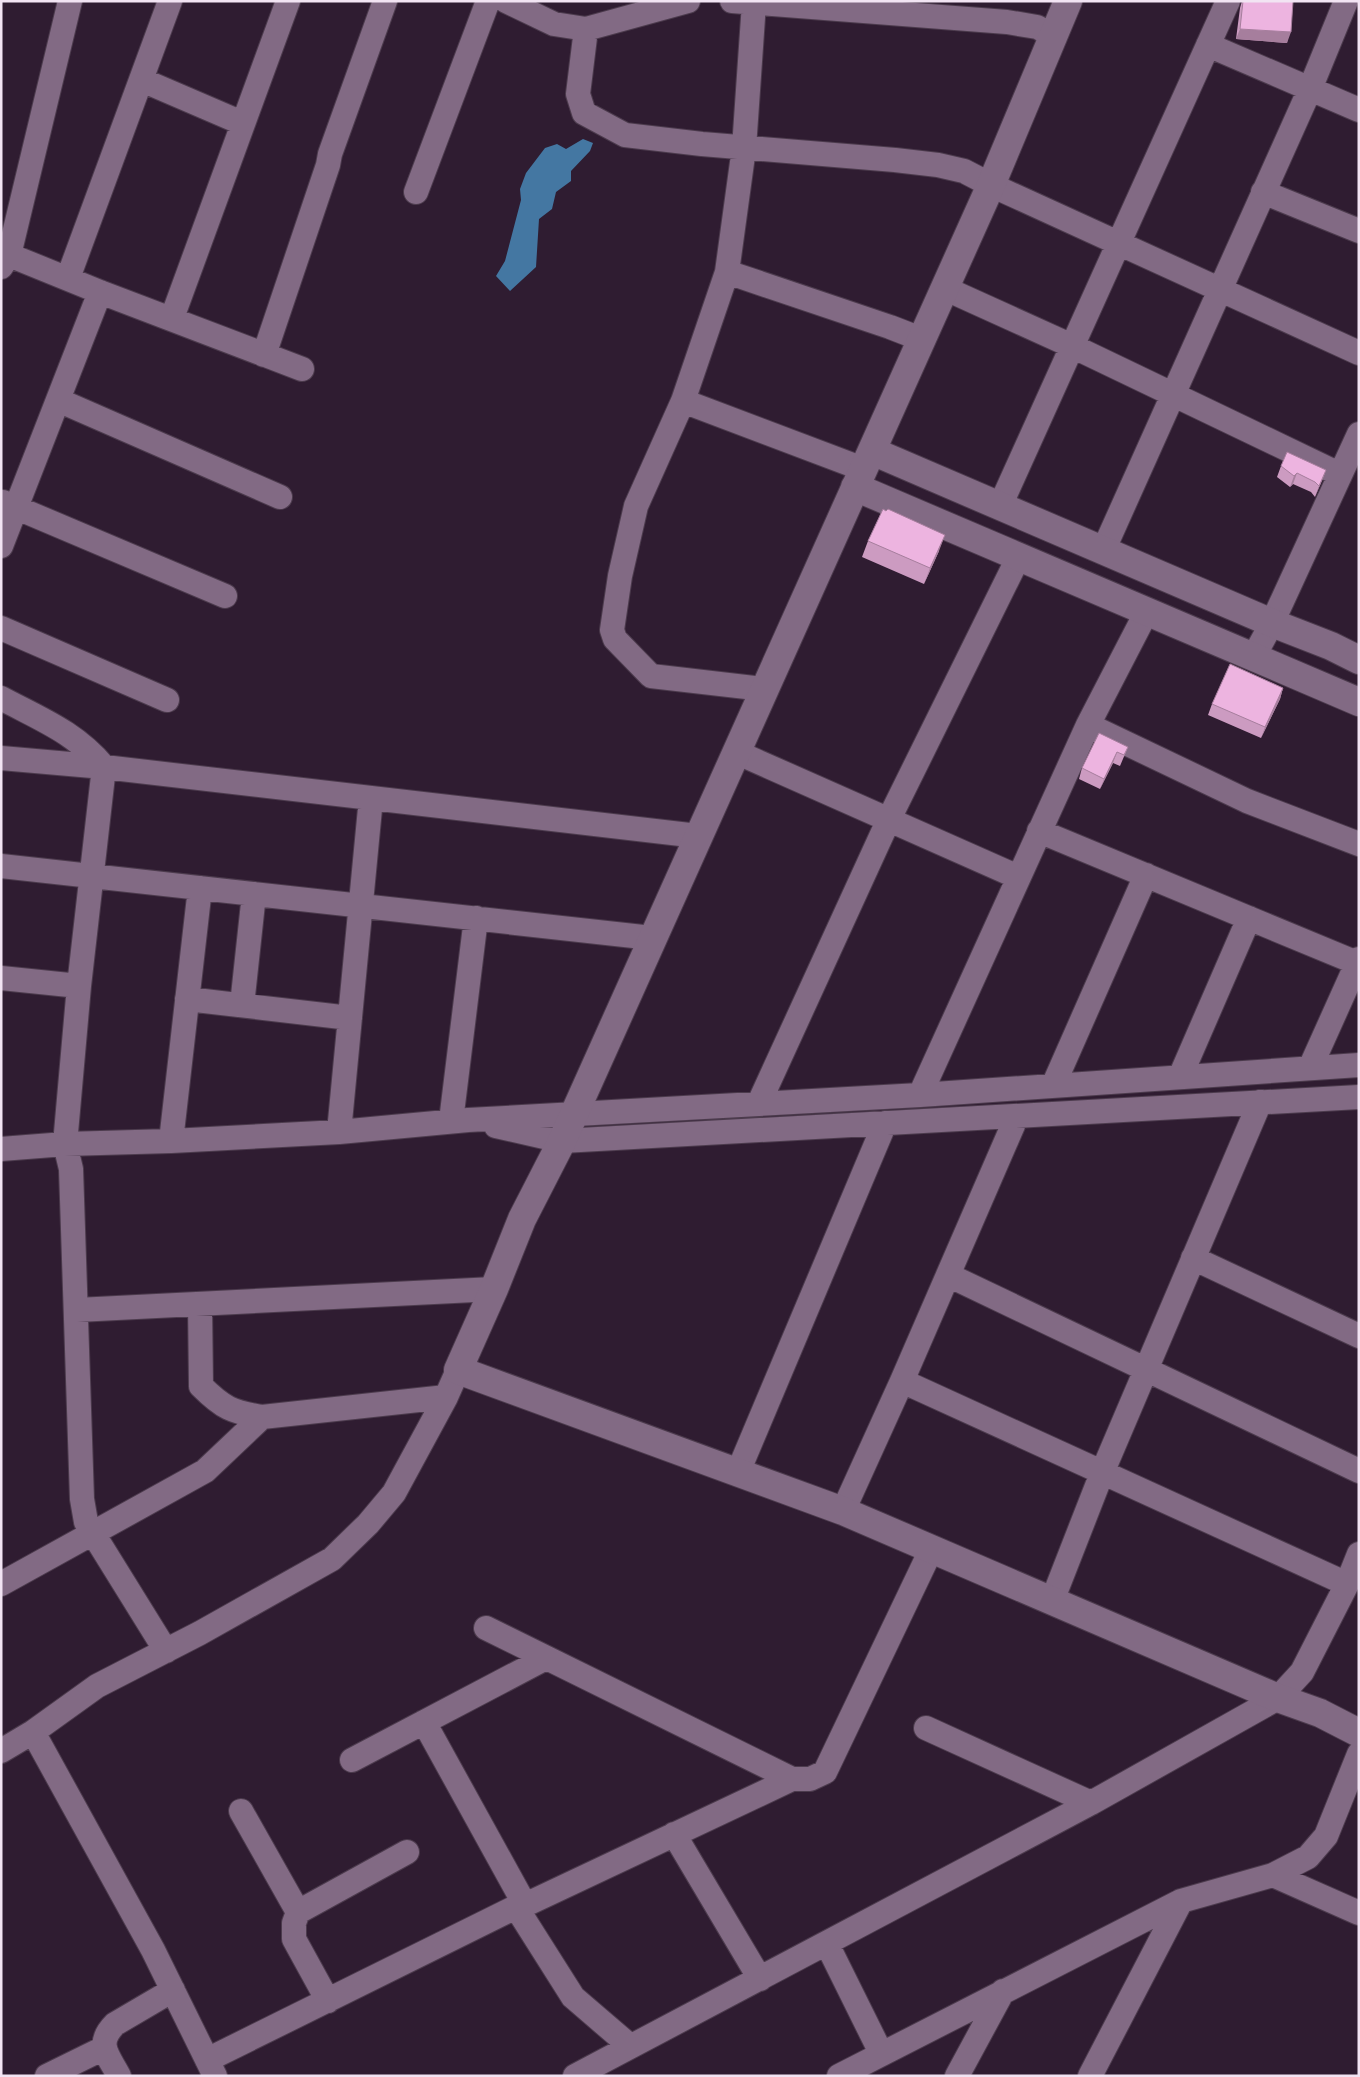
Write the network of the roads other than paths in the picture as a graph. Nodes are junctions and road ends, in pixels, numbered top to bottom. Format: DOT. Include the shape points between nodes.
graph roads {
  1 [pos="70,1"];
  2 [pos="170,1"];
  3 [pos="288,1"];
  4 [pos="385,1"];
  5 [pos="488,1"];
  6 [pos="506,1"];
  7 [pos="688,1"];
  8 [pos="1068,1"];
  9 [pos="1228,1"];
  10 [pos="1346,1"];
  11 [pos="743,2"];
  12 [pos="660,5"];
  13 [pos="895,8"];
  14 [pos="586,29"];
  15 [pos="1054,36"];
  16 [pos="1208,45"];
  17 [pos="142,80"];
  18 [pos="1310,89"];
  19 [pos="1359,110"];
  20 [pos="242,123"];
  21 [pos="744,148"];
  22 [pos="991,185"];
  23 [pos="416,192"];
  24 [pos="1263,192"];
  25 [pos="1359,231"];
  26 [pos="1119,243"];
  27 [pos="5,261"];
  28 [pos="727,272"];
  29 [pos="68,278"];
  30 [pos="944,288"];
  31 [pos="1220,289"];
  32 [pos="100,292"];
  33 [pos="172,318"];
  34 [pos="921,340"];
  35 [pos="1072,346"];
  36 [pos="1359,353"];
  37 [pos="264,355"];
  38 [pos="302,369"];
  39 [pos="1173,394"];
  40 [pos="58,400"];
  41 [pos="683,401"];
  42 [pos="1359,434"];
  43 [pos="863,469"];
  44 [pos="1338,474"];
  45 [pos="280,497"];
  46 [pos="9,504"];
  47 [pos="1000,506"];
  48 [pos="1070,536"];
  49 [pos="1,546"];
  50 [pos="1103,551"];
  51 [pos="1019,556"];
  52 [pos="1148,570"];
  53 [pos="1052,571"];
  54 [pos="225,596"];
  55 [pos="1140,608"];
  56 [pos="1272,623"];
  57 [pos="1,628"];
  58 [pos="1254,656"];
  59 [pos="1359,660"];
  60 [pos="764,689"];
  61 [pos="1,698"];
  62 [pos="166,700"];
  63 [pos="1359,702"];
  64 [pos="1088,725"];
  65 [pos="736,752"];
  66 [pos="1,758"];
  67 [pos="104,766"];
  68 [pos="371,798"];
  69 [pos="889,820"];
  70 [pos="1039,831"];
  71 [pos="698,836"];
  72 [pos="1359,844"];
  73 [pos="1,866"];
  74 [pos="1146,875"];
  75 [pos="92,876"];
  76 [pos="1018,877"];
  77 [pos="200,888"];
  78 [pos="254,894"];
  79 [pos="361,906"];
  80 [pos="476,918"];
  81 [pos="1249,918"];
  82 [pos="652,938"];
  83 [pos="1358,960"];
  84 [pos="1,978"];
  85 [pos="79,986"];
  86 [pos="187,999"];
  87 [pos="242,1005"];
  88 [pos="350,1018"];
  89 [pos="1359,1065"];
  90 [pos="1310,1068"];
  91 [pos="1180,1077"];
  92 [pos="1053,1086"];
  93 [pos="920,1095"];
  94 [pos="1359,1096"];
  95 [pos="1260,1102"];
  96 [pos="759,1103"];
  97 [pos="574,1114"];
  98 [pos="1018,1116"];
  99 [pos="460,1121"];
  100 [pos="885,1123"];
  101 [pos="339,1132"];
  102 [pos="171,1141"];
  103 [pos="562,1141"];
  104 [pos="65,1144"];
  105 [pos="1,1149"];
  106 [pos="1193,1258"];
  107 [pos="948,1275"];
  108 [pos="494,1289"];
  109 [pos="200,1304"];
  110 [pos="77,1310"];
  111 [pos="1359,1336"];
  112 [pos="1146,1368"];
  113 [pos="458,1370"];
  114 [pos="902,1381"];
  115 [pos="446,1397"];
  116 [pos="262,1417"];
  117 [pos="1359,1470"];
  118 [pos="738,1472"];
  119 [pos="1102,1473"];
  120 [pos="843,1511"];
  121 [pos="94,1533"];
  122 [pos="931,1550"];
  123 [pos="1359,1554"];
  124 [pos="1,1584"];
  125 [pos="1347,1584"];
  126 [pos="1052,1601"];
  127 [pos="486,1628"];
  128 [pos="166,1651"];
  129 [pos="546,1658"];
  130 [pos="1278,1698"];
  131 [pos="424,1722"];
  132 [pos="926,1728"];
  133 [pos="34,1732"];
  134 [pos="1359,1733"];
  135 [pos="1,1751"];
  136 [pos="1359,1754"];
  137 [pos="352,1760"];
  138 [pos="792,1779"];
  139 [pos="1091,1803"];
  140 [pos="241,1811"];
  141 [pos="674,1834"];
  142 [pos="407,1852"];
  143 [pos="1273,1875"];
  144 [pos="1181,1901"];
  145 [pos="521,1906"];
  146 [pos="298,1912"];
  147 [pos="1359,1913"];
  148 [pos="827,1944"];
  149 [pos="760,1979"];
  150 [pos="173,1990"];
  151 [pos="1003,1991"];
  152 [pos="328,2001"];
  153 [pos="630,2046"];
  154 [pos="104,2048"];
  155 [pos="881,2053"];
  156 [pos="211,2068"];
  157 [pos="46,2076"];
  158 [pos="120,2076"];
  159 [pos="576,2076"];
  160 [pos="839,2076"];
  161 [pos="957,2076"];
  162 [pos="1090,2076"];
  1 -- 27 [label="street"];
  2 -- 17 [label="street"];
  3 -- 20 [label="street"];
  4 -- 37 [label="street" via="330,154"];
  5 -- 23 [label="street"];
  6 -- 14 [label="street" via="554,24"];
  7 -- 12 [label="street"];
  8 -- 15 [label="street"];
  9 -- 16 [label="street"];
  10 -- 18 [label="street"];
  11 -- 13 [label="street"];
  11 -- 21 [label="street"];
  12 -- 14 [label="street"];
  13 -- 15 [label="street" via="1037,27"];
  14 -- 21 [label="street" via="578,94 584,113 625,135"];
  15 -- 22 [label="street"];
  16 -- 18 [label="street"];
  16 -- 26 [label="street"];
  17 -- 20 [label="street"];
  17 -- 29 [label="street"];
  18 -- 19 [label="street"];
  18 -- 24 [label="street"];
  20 -- 33 [label="street"];
  21 -- 22 [label="street" via="938,165 964,170"];
  21 -- 28 [label="street"];
  22 -- 26 [label="street"];
  22 -- 30 [label="street"];
  24 -- 25 [label="street"];
  24 -- 31 [label="street"];
  26 -- 31 [label="street"];
  26 -- 35 [label="street"];
  27 -- 29 [label="street"];
  28 -- 34 [label="street"];
  28 -- 41 [label="street"];
  29 -- 32 [label="street"];
  30 -- 34 [label="street"];
  30 -- 35 [label="street"];
  31 -- 36 [label="street"];
  31 -- 39 [label="street"];
  32 -- 33 [label="street"];
  32 -- 40 [label="street"];
  33 -- 37 [label="street"];
  34 -- 43 [label="street"];
  35 -- 39 [label="street"];
  35 -- 47 [label="street"];
  37 -- 38 [label="street"];
  39 -- 44 [label="street"];
  39 -- 50 [label="street"];
  40 -- 45 [label="street"];
  40 -- 46 [label="street"];
  41 -- 43 [label="street"];
  41 -- 60 [label="street" via="636,506 612,630 615,639 651,676"];
  42 -- 44 [label="street"];
  43 -- 47 [label="street"];
  43 -- 51 [label="street"];
  43 -- 60 [label="street"];
  44 -- 56 [label="street"];
  46 -- 49 [label="street"];
  46 -- 54 [label="street"];
  47 -- 48 [label="street"];
  48 -- 50 [label="street"];
  48 -- 53 [label="street"];
  50 -- 52 [label="street"];
  51 -- 53 [label="street"];
  51 -- 69 [label="street"];
  52 -- 55 [label="street"];
  52 -- 56 [label="street"];
  53 -- 55 [label="street"];
  55 -- 58 [label="street"];
  55 -- 64 [label="street"];
  56 -- 58 [label="street"];
  56 -- 59 [label="street"];
  57 -- 62 [label="street"];
  58 -- 63 [label="street"];
  60 -- 65 [label="street"];
  61 -- 67 [label="street" via="75,737"];
  64 -- 70 [label="street"];
  64 -- 72 [label="street" via="1247,801"];
  65 -- 69 [label="street"];
  65 -- 71 [label="street"];
  66 -- 67 [label="street"];
  67 -- 68 [label="street"];
  67 -- 75 [label="street"];
  68 -- 71 [label="street"];
  68 -- 79 [label="street"];
  69 -- 76 [label="street"];
  69 -- 96 [label="street"];
  70 -- 74 [label="street"];
  70 -- 76 [label="street"];
  71 -- 82 [label="street"];
  73 -- 75 [label="street"];
  74 -- 81 [label="street"];
  74 -- 92 [label="street"];
  75 -- 77 [label="street"];
  75 -- 85 [label="street"];
  76 -- 93 [label="street"];
  77 -- 78 [label="street"];
  77 -- 86 [label="street"];
  78 -- 79 [label="street"];
  78 -- 87 [label="street"];
  79 -- 80 [label="street"];
  79 -- 88 [label="street"];
  80 -- 82 [label="street"];
  80 -- 99 [label="street"];
  81 -- 83 [label="street"];
  81 -- 91 [label="street"];
  82 -- 97 [label="street"];
  83 -- 90 [label="street"];
  84 -- 85 [label="street"];
  85 -- 104 [label="street"];
  86 -- 87 [label="street"];
  86 -- 102 [label="street"];
  87 -- 88 [label="street"];
  88 -- 101 [label="street"];
  89 -- 90 [label="street"];
  90 -- 91 [label="street"];
  91 -- 92 [label="street"];
  92 -- 93 [label="street"];
  93 -- 96 [label="street"];
  94 -- 95 [label="street"];
  95 -- 98 [label="street"];
  95 -- 106 [label="street"];
  96 -- 97 [label="street"];
  97 -- 99 [label="street"];
  97 -- 103 [label="street"];
  98 -- 100 [label="street"];
  98 -- 107 [label="street"];
  99 -- 101 [label="street"];
  99 -- 103 [label="street"];
  100 -- 103 [label="street"];
  100 -- 118 [label="street"];
  101 -- 102 [label="street"];
  102 -- 104 [label="street"];
  103 -- 108 [label="street" via="522,1219"];
  104 -- 105 [label="street"];
  104 -- 110 [label="street" via="71,1169"];
  106 -- 111 [label="street"];
  106 -- 112 [label="street"];
  107 -- 112 [label="street"];
  107 -- 114 [label="street"];
  108 -- 109 [label="street"];
  108 -- 113 [label="street"];
  109 -- 110 [label="street"];
  109 -- 116 [label="street" via="201,1386 218,1403 239,1413"];
  110 -- 121 [label="street" via="82,1499 86,1522"];
  112 -- 117 [label="street"];
  112 -- 119 [label="street"];
  113 -- 115 [label="street"];
  113 -- 118 [label="street"];
  114 -- 119 [label="street"];
  114 -- 120 [label="street"];
  115 -- 116 [label="street"];
  115 -- 128 [label="street" via="394,1493 332,1559"];
  116 -- 121 [label="street" via="205,1471"];
  118 -- 120 [label="street"];
  119 -- 125 [label="street"];
  119 -- 126 [label="street"];
  120 -- 122 [label="street"];
  121 -- 124 [label="street"];
  121 -- 128 [label="street"];
  122 -- 126 [label="street"];
  122 -- 138 [label="street" via="825,1772 810,1779"];
  123 -- 125 [label="street"];
  125 -- 130 [label="street" via="1302,1672"];
  126 -- 130 [label="street"];
  127 -- 129 [label="street"];
  128 -- 133 [label="street" via="97,1686"];
  129 -- 131 [label="street"];
  129 -- 138 [label="street"];
  130 -- 134 [label="street" via="1320,1713"];
  130 -- 139 [label="street"];
  131 -- 137 [label="street"];
  131 -- 145 [label="street"];
  132 -- 139 [label="street"];
  133 -- 135 [label="street"];
  133 -- 150 [label="street"];
  136 -- 143 [label="street" via="1326,1836 1308,1857"];
  138 -- 141 [label="street"];
  139 -- 148 [label="street"];
  140 -- 146 [label="street"];
  141 -- 145 [label="street"];
  141 -- 149 [label="street"];
  142 -- 146 [label="street"];
  143 -- 144 [label="street"];
  143 -- 147 [label="street"];
  144 -- 151 [label="street"];
  144 -- 162 [label="street"];
  145 -- 152 [label="street"];
  145 -- 153 [label="street" via="573,1997"];
  146 -- 152 [label="street" via="294,1940"];
  148 -- 149 [label="street"];
  148 -- 155 [label="street"];
  149 -- 153 [label="street"];
  150 -- 154 [label="street" via="115,2024 104,2039"];
  150 -- 156 [label="street"];
  151 -- 155 [label="street"];
  151 -- 161 [label="street"];
  152 -- 156 [label="street"];
  153 -- 159 [label="street"];
  154 -- 157 [label="street"];
  154 -- 158 [label="street"];
  155 -- 160 [label="street"];
}
